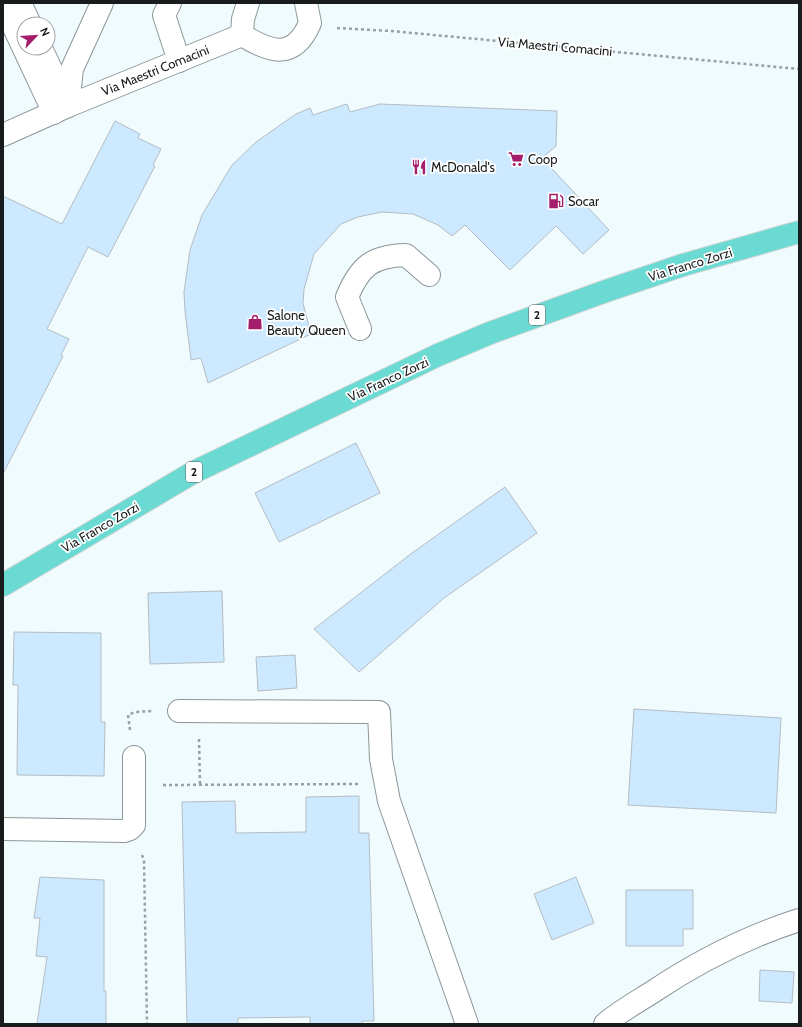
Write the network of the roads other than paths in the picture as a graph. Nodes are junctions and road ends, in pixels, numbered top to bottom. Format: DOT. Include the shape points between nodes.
graph roads {
  1 [pos="20,3"];
  2 [pos="102,3"];
  3 [pos="170,3"];
  4 [pos="248,3"];
  5 [pos="3,4"];
  6 [pos="308,13"];
  7 [pos="26,16"];
  8 [pos="242,35"];
  9 [pos="44,56"];
  10 [pos="179,60"];
  11 [pos="61,109"];
  12 [pos="3,135"];
  13 [pos="799,232"];
  14 [pos="429,275"];
  15 [pos="360,329"];
  16 [pos="3,585"];
  17 [pos="188,711"];
  18 [pos="134,757"];
  19 [pos="3,829"];
  20 [pos="799,920"];
  21 [pos="467,1024"];
  22 [pos="605,1024"];
  1 -- 7 [label="street"];
  2 -- 11 [label="street" via="72,69"];
  3 -- 10 [label="street" via="164,15"];
  4 -- 8 [label="street"];
  5 -- 11 [label="street"];
  6 -- 8 [label="street" via="300,41 291,47 271,50"];
  8 -- 10 [label="street, Via Maestri Comacini"];
  9 -- 11 [label="street"];
  10 -- 11 [label="street, Via Maestri Comacini"];
  11 -- 12 [label="street, Via Maestri Comacini"];
  13 -- 16 [label="main road, Via Franco Zorzi / 2" via="683,264 490,332 438,355 194,472"];
  14 -- 15 [label="street" via="406,255 387,256 368,265 356,278 347,297"];
  17 -- 21 [label="street" via="379,712 381,759 389,802"];
  18 -- 19 [label="street" via="134,825 130,829"];
  20 -- 22 [label="street" via="746,939 711,956"];
}
